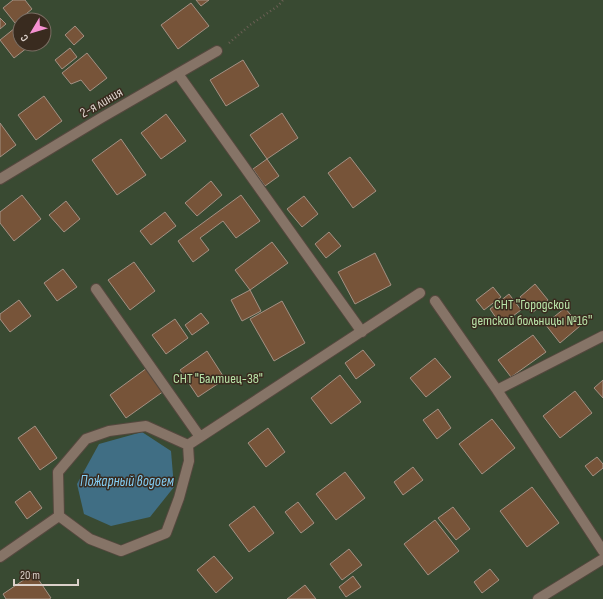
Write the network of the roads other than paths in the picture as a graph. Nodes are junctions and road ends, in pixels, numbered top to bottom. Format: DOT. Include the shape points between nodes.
graph roads {
  1 [pos="217,51"];
  2 [pos="178,74"];
  3 [pos="0,179"];
  4 [pos="96,289"];
  5 [pos="420,293"];
  6 [pos="435,301"];
  7 [pos="362,332"];
  8 [pos="603,336"];
  9 [pos="497,390"];
  10 [pos="200,437"];
  11 [pos="188,445"];
  12 [pos="59,516"];
  13 [pos="603,551"];
  14 [pos="0,556"];
  15 [pos="603,559"];
  16 [pos="538,599"];
  1 -- 2 [label="street, 2-я линия"];
  2 -- 3 [label="street, 2-я линия"];
  2 -- 7 [label="street"];
  4 -- 10 [label="street"];
  5 -- 7 [label="street"];
  6 -- 9 [label="street"];
  7 -- 10 [label="street"];
  8 -- 9 [label="street"];
  9 -- 13 [label="street"];
  10 -- 11 [label="street"];
  11 -- 12 [label="street" via="146,426 108,431 86,439 58,472"];
  11 -- 12 [label="street" via="189,461 166,532 121,551 90,538"];
  12 -- 14 [label="street"];
  15 -- 16 [label="street"];
}
